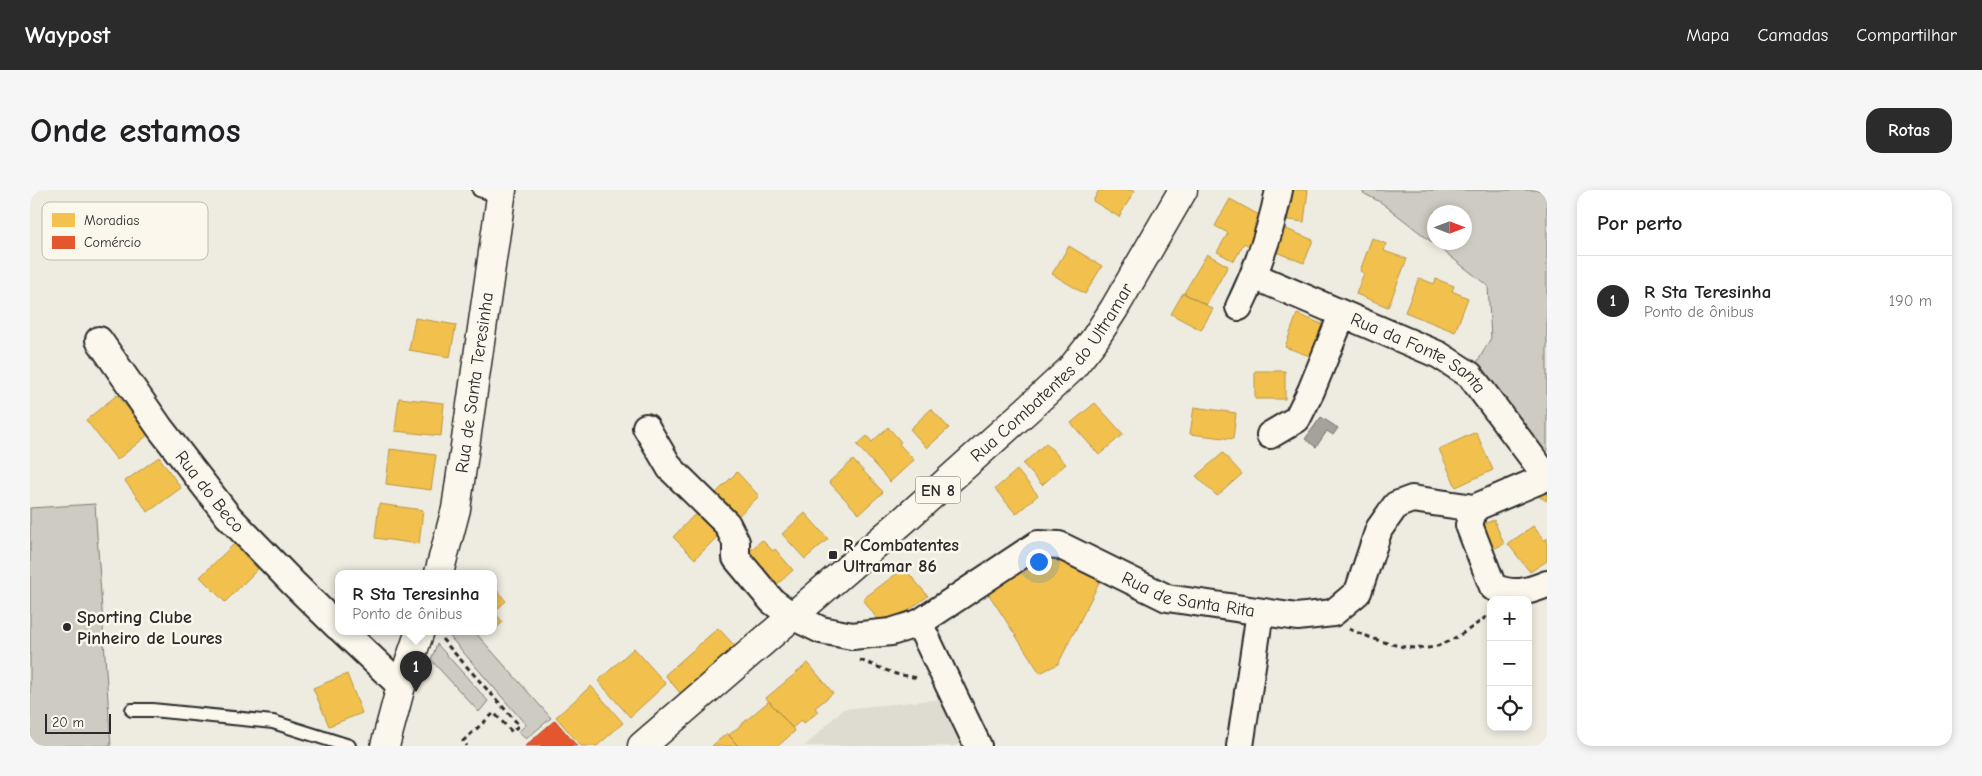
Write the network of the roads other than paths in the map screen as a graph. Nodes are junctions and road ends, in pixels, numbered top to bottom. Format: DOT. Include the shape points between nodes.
graph roads {
  1 [pos="1183,190"];
  2 [pos="1277,191"];
  3 [pos="494,192"];
  4 [pos="1254,276"];
  5 [pos="1239,308"];
  6 [pos="1342,315"];
  7 [pos="99,340"];
  8 [pos="646,427"];
  9 [pos="1270,435"];
  10 [pos="1547,477"];
  11 [pos="1474,508"];
  12 [pos="440,570"];
  13 [pos="1547,584"];
  14 [pos="1260,612"];
  15 [pos="792,616"];
  16 [pos="335,623"];
  17 [pos="919,623"];
  18 [pos="347,635"];
  19 [pos="429,635"];
  20 [pos="401,686"];
  21 [pos="132,710"];
  22 [pos="349,746"];
  23 [pos="384,746"];
  24 [pos="642,746"];
  25 [pos="978,746"];
  26 [pos="1240,746"];
  1 -- 15 [label="main road, Rua Combatentes do Ultramar / EN 8" via="1114,309 1070,369 904,520"];
  2 -- 4 [label="street" via="1274,214"];
  3 -- 12 [label="main road, Rua de Santa Teresinha" via="456,509"];
  4 -- 5 [label="street"];
  4 -- 6 [label="street, Rua da Fonte Santa"];
  6 -- 9 [label="street" via="1297,419"];
  6 -- 10 [label="street, Rua da Fonte Santa" via="1439,355 1470,375"];
  7 -- 16 [label="street, Rua do Beco" via="160,428 228,516"];
  8 -- 15 [label="street, Rua de Santa Rita" via="670,468 727,524 736,542 736,558 772,601"];
  10 -- 11 [label="street"];
  11 -- 13 [label="street" via="1469,525 1493,587 1508,593"];
  11 -- 14 [label="street, Rua de Santa Rita" via="1412,499 1396,505 1379,529 1358,592 1333,613 1297,617"];
  14 -- 17 [label="street, Rua de Santa Rita" via="1167,598 1059,545 1038,544"];
  14 -- 26 [label="street"];
  15 -- 17 [label="street, Rua de Santa Rita" via="821,630 852,636 891,632"];
  15 -- 24 [label="main road, Rua Combatentes do Ultramar / EN 8"];
  17 -- 25 [label="street"];
  18 -- 20 [label="street"];
  19 -- 20 [label="main road"];
  20 -- 23 [label="main road"];
  21 -- 22 [label="lane" via="273,722"];
}
